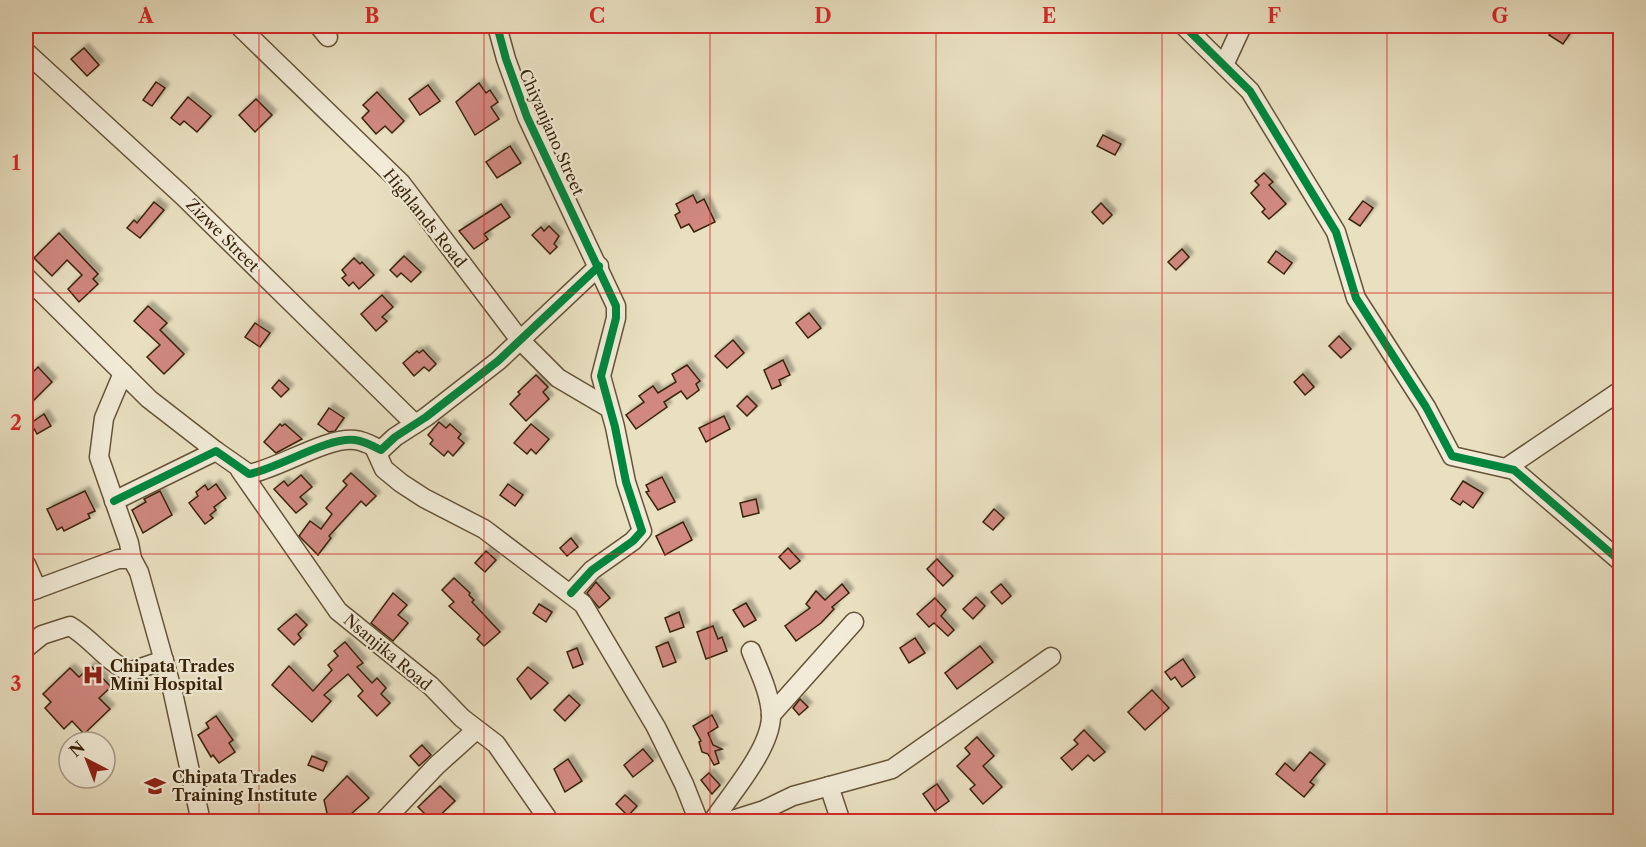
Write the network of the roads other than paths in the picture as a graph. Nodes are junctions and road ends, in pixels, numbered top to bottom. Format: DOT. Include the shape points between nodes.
graph roads {
  1 [pos="240,26"];
  2 [pos="497,26"];
  3 [pos="1184,26"];
  4 [pos="1242,26"];
  5 [pos="26,52"];
  6 [pos="1224,65"];
  7 [pos="598,266"];
  8 [pos="26,277"];
  9 [pos="520,340"];
  10 [pos="123,373"];
  11 [pos="1620,391"];
  12 [pos="609,408"];
  13 [pos="415,424"];
  14 [pos="374,447"];
  15 [pos="216,451"];
  16 [pos="1506,468"];
  17 [pos="240,470"];
  18 [pos="114,501"];
  19 [pos="132,559"];
  20 [pos="1620,561"];
  21 [pos="26,564"];
  22 [pos="31,591"];
  23 [pos="571,593"];
  24 [pos="854,622"];
  25 [pos="26,648"];
  26 [pos="752,651"];
  27 [pos="1051,657"];
  28 [pos="164,660"];
  29 [pos="771,715"];
  30 [pos="476,730"];
  31 [pos="830,786"];
  32 [pos="201,822"];
  33 [pos="383,822"];
  34 [pos="550,822"];
  35 [pos="699,822"];
  36 [pos="712,822"];
  37 [pos="726,822"];
  38 [pos="841,822"];
  1 -- 9 [label="street, Highlands Road" via="401,183"];
  2 -- 7 [label="street, Chiyanjano Street" via="527,117"];
  3 -- 6 [label="street"];
  4 -- 6 [label="street"];
  5 -- 13 [label="street, Zizwe Street" via="183,196"];
  6 -- 16 [label="street" via="1250,91 1336,232 1356,298 1426,407 1452,456"];
  7 -- 9 [label="street"];
  7 -- 12 [label="street, Chiyanjano Street" via="616,313 602,369"];
  8 -- 10 [label="street"];
  9 -- 12 [label="street, Highlands Road" via="558,378"];
  9 -- 13 [label="street"];
  10 -- 15 [label="street" via="149,399"];
  10 -- 18 [label="street" via="104,418 99,457"];
  11 -- 16 [label="street"];
  12 -- 23 [label="street, Chiyanjano Street" via="642,531 592,570"];
  13 -- 14 [label="street" via="381,450"];
  14 -- 17 [label="street" via="356,440 342,441 262,471 249,474"];
  14 -- 23 [label="street" via="384,469 401,483 476,523"];
  15 -- 17 [label="street, Nsanjika Road"];
  15 -- 18 [label="street"];
  16 -- 20 [label="street" via="1514,470"];
  17 -- 30 [label="street, Nsanjika Road" via="338,610 431,686"];
  18 -- 19 [label="street"];
  19 -- 22 [label="street" via="118,559"];
  19 -- 28 [label="street"];
  21 -- 22 [label="street"];
  23 -- 35 [label="street" via="592,616 639,697"];
  24 -- 29 [label="street"];
  25 -- 28 [label="street" via="42,635 70,626 87,635 129,672"];
  26 -- 29 [label="street"];
  27 -- 31 [label="street" via="900,765"];
  28 -- 32 [label="street"];
  29 -- 36 [label="street" via="763,746"];
  30 -- 33 [label="street"];
  30 -- 34 [label="street, Nsanjika Road" via="505,755"];
  31 -- 37 [label="street"];
  31 -- 38 [label="street"];
}
